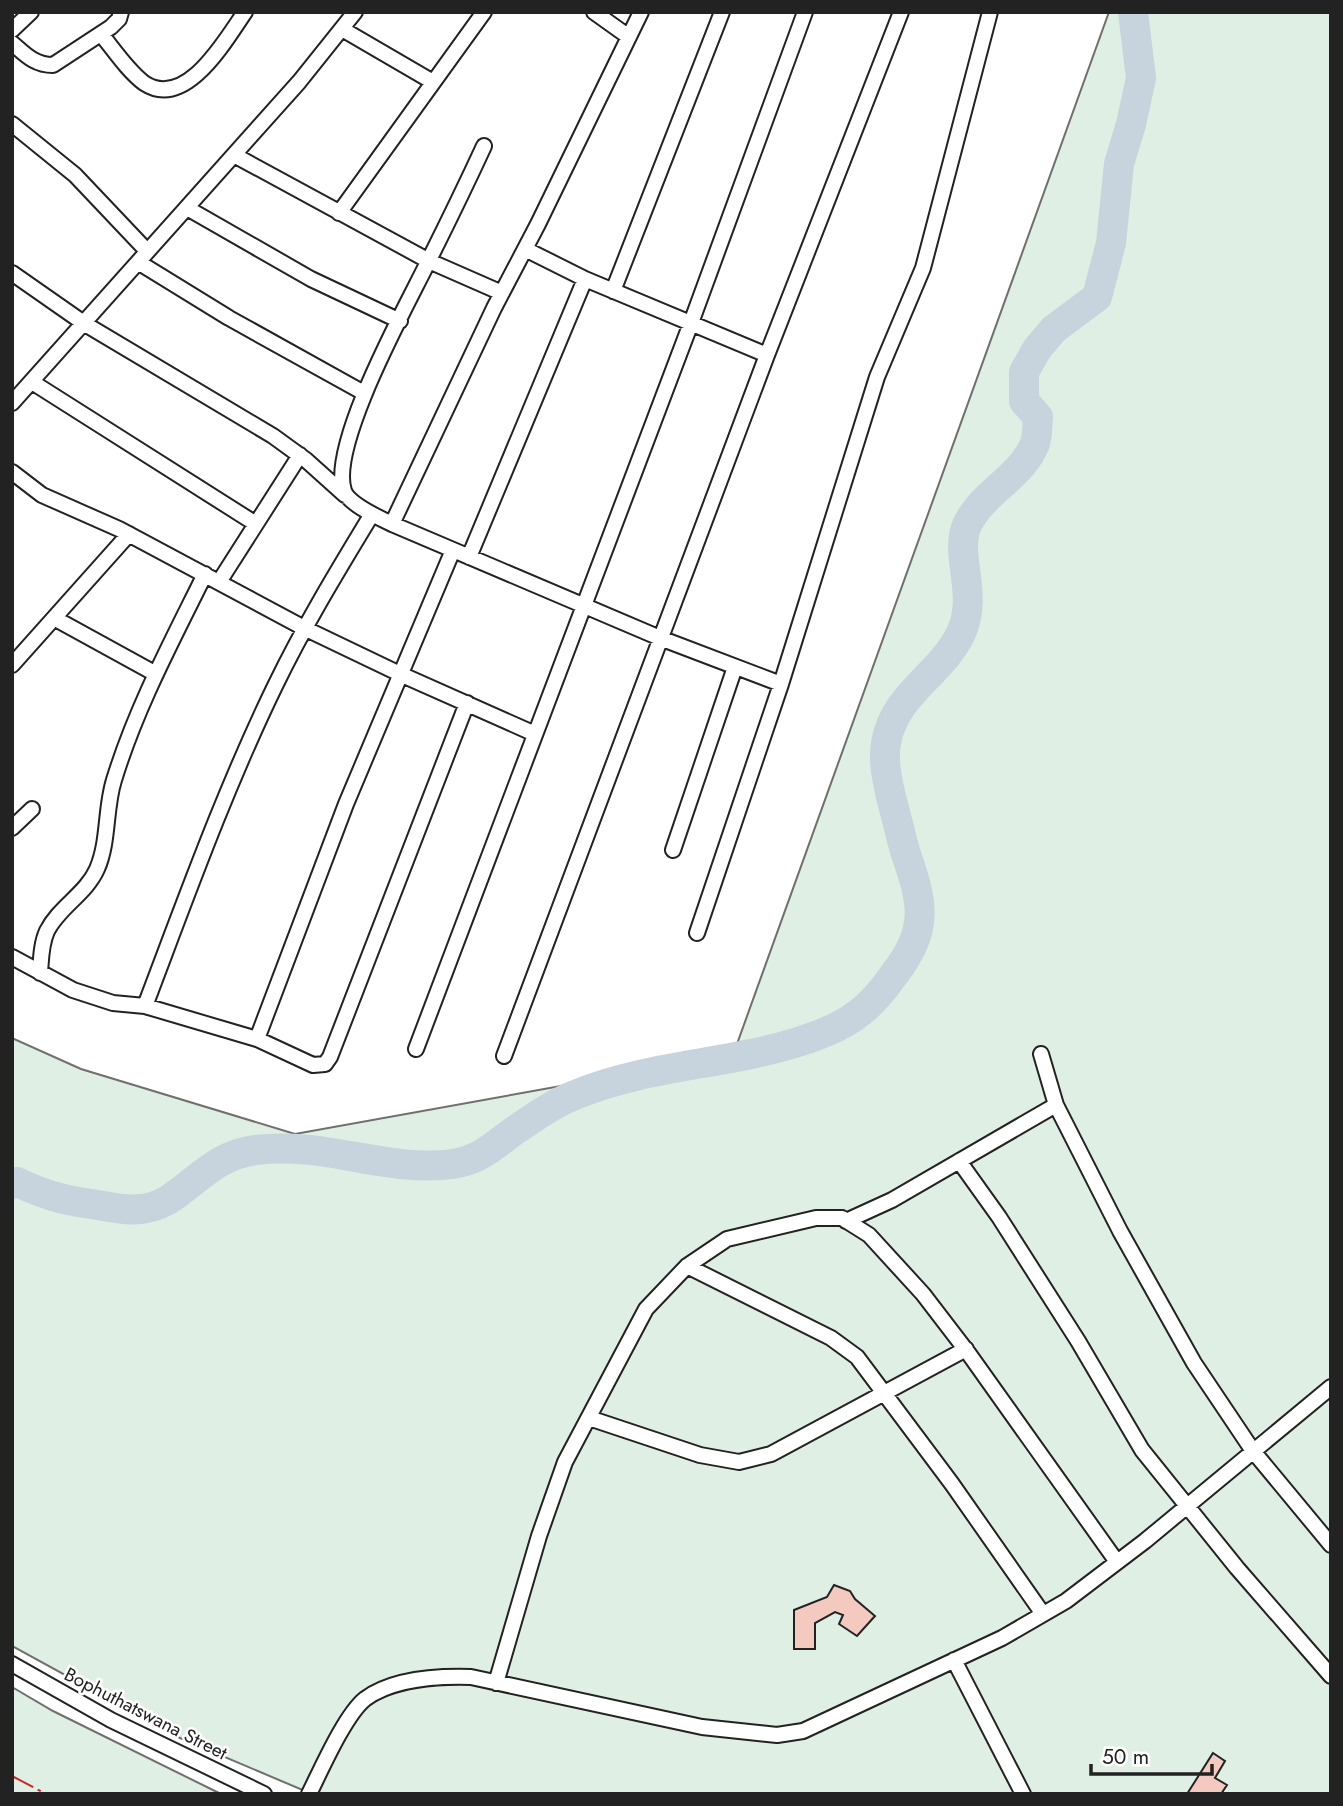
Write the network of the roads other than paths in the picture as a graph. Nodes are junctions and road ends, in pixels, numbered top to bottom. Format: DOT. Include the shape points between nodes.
graph roads {
  1 [pos="31,12"];
  2 [pos="121,12"];
  3 [pos="245,12"];
  4 [pos="355,12"];
  5 [pos="465,12"];
  6 [pos="594,12"];
  7 [pos="641,12"];
  8 [pos="722,12"];
  9 [pos="806,12"];
  10 [pos="901,12"];
  11 [pos="990,12"];
  12 [pos="481,17"];
  13 [pos="342,29"];
  14 [pos="12,30"];
  15 [pos="101,34"];
  16 [pos="629,37"];
  17 [pos="12,43"];
  18 [pos="433,82"];
  19 [pos="12,124"];
  20 [pos="484,146"];
  21 [pos="234,155"];
  22 [pos="187,208"];
  23 [pos="339,213"];
  24 [pos="525,249"];
  25 [pos="143,257"];
  26 [pos="429,261"];
  27 [pos="14,276"];
  28 [pos="585,279"];
  29 [pos="613,291"];
  30 [pos="502,293"];
  31 [pos="400,321"];
  32 [pos="691,323"];
  33 [pos="85,324"];
  34 [pos="767,355"];
  35 [pos="33,382"];
  36 [pos="364,393"];
  37 [pos="12,403"];
  38 [pos="300,455"];
  39 [pos="12,472"];
  40 [pos="345,495"];
  41 [pos="372,514"];
  42 [pos="256,524"];
  43 [pos="392,524"];
  44 [pos="129,534"];
  45 [pos="453,550"];
  46 [pos="469,556"];
  47 [pos="205,574"];
  48 [pos="219,582"];
  49 [pos="583,606"];
  50 [pos="54,618"];
  51 [pos="304,628"];
  52 [pos="660,638"];
  53 [pos="12,665"];
  54 [pos="735,667"];
  55 [pos="156,674"];
  56 [pos="400,674"];
  57 [pos="781,684"];
  58 [pos="467,704"];
  59 [pos="535,734"];
  60 [pos="33,809"];
  61 [pos="12,828"];
  62 [pos="673,850"];
  63 [pos="697,933"];
  64 [pos="12,957"];
  65 [pos="40,973"];
  66 [pos="145,1006"];
  67 [pos="257,1039"];
  68 [pos="416,1049"];
  69 [pos="1041,1054"];
  70 [pos="504,1056"];
  71 [pos="1056,1105"];
  72 [pos="959,1161"];
  73 [pos="846,1221"];
  74 [pos="687,1266"];
  75 [pos="966,1349"];
  76 [pos="1331,1387"];
  77 [pos="884,1394"];
  78 [pos="589,1418"];
  79 [pos="1253,1451"];
  80 [pos="1186,1507"];
  81 [pos="1331,1545"];
  82 [pos="1117,1562"];
  83 [pos="1044,1614"];
  84 [pos="954,1660"];
  85 [pos="12,1664"];
  86 [pos="1331,1676"];
  87 [pos="496,1683"];
  88 [pos="264,1794"];
  89 [pos="309,1794"];
  90 [pos="1023,1794"];
  1 -- 14 [label="street"];
  2 -- 15 [label="street"];
  3 -- 15 [label="street" via="196,76 173,87 147,85"];
  4 -- 13 [label="street"];
  5 -- 12 [label="street"];
  6 -- 16 [label="street"];
  7 -- 16 [label="street"];
  8 -- 29 [label="street"];
  9 -- 32 [label="street"];
  10 -- 34 [label="street"];
  11 -- 57 [label="street" via="923,268 877,377"];
  12 -- 18 [label="street"];
  13 -- 18 [label="street"];
  13 -- 21 [label="street"];
  15 -- 17 [label="street" via="53,65 32,61"];
  16 -- 24 [label="street"];
  18 -- 23 [label="street"];
  19 -- 25 [label="street" via="75,175"];
  20 -- 26 [label="street"];
  21 -- 22 [label="street"];
  21 -- 23 [label="street"];
  22 -- 25 [label="street"];
  22 -- 31 [label="street" via="311,279"];
  23 -- 26 [label="street"];
  24 -- 28 [label="street"];
  24 -- 30 [label="street"];
  25 -- 33 [label="street"];
  25 -- 36 [label="street" via="229,318"];
  26 -- 30 [label="street"];
  26 -- 31 [label="street"];
  27 -- 33 [label="street"];
  28 -- 29 [label="street"];
  28 -- 46 [label="street"];
  29 -- 32 [label="street"];
  30 -- 43 [label="street"];
  31 -- 36 [label="street"];
  32 -- 34 [label="street"];
  32 -- 49 [label="street"];
  33 -- 35 [label="street"];
  33 -- 38 [label="street"];
  34 -- 52 [label="street"];
  35 -- 37 [label="street"];
  35 -- 42 [label="street"];
  36 -- 40 [label="street" via="346,453"];
  38 -- 40 [label="street"];
  38 -- 42 [label="street"];
  39 -- 44 [label="street" via="42,495"];
  40 -- 41 [label="street"];
  41 -- 43 [label="street"];
  41 -- 51 [label="street"];
  42 -- 48 [label="street"];
  43 -- 45 [label="street"];
  44 -- 47 [label="street"];
  44 -- 50 [label="street"];
  45 -- 46 [label="street"];
  45 -- 56 [label="street"];
  46 -- 49 [label="street"];
  47 -- 48 [label="street"];
  47 -- 55 [label="street"];
  48 -- 51 [label="street"];
  49 -- 52 [label="street"];
  49 -- 59 [label="street"];
  50 -- 53 [label="street"];
  50 -- 55 [label="street"];
  51 -- 56 [label="street"];
  51 -- 66 [label="street" via="217,817"];
  52 -- 54 [label="street"];
  52 -- 70 [label="street"];
  54 -- 57 [label="street"];
  54 -- 62 [label="street"];
  55 -- 65 [label="street" via="114,780 97,870 48,929"];
  56 -- 58 [label="street"];
  56 -- 67 [label="street"];
  57 -- 63 [label="street"];
  58 -- 59 [label="street"];
  58 -- 67 [label="street" via="330,1057 325,1064 313,1065"];
  59 -- 68 [label="street"];
  60 -- 61 [label="street"];
  64 -- 65 [label="street"];
  65 -- 66 [label="street" via="97,998"];
  66 -- 67 [label="street"];
  69 -- 71 [label="street"];
  71 -- 72 [label="street"];
  71 -- 79 [label="street" via="1194,1363"];
  72 -- 73 [label="street"];
  72 -- 80 [label="street" via="1078,1341 1142,1450"];
  73 -- 74 [label="street" via="816,1218 727,1239"];
  73 -- 75 [label="street" via="869,1235"];
  74 -- 77 [label="street" via="831,1338 858,1357"];
  74 -- 78 [label="street" via="646,1309"];
  75 -- 77 [label="street"];
  75 -- 82 [label="street"];
  76 -- 79 [label="street"];
  77 -- 78 [label="street" via="771,1454 739,1462 700,1455"];
  77 -- 83 [label="street"];
  78 -- 87 [label="street" via="556,1487"];
  79 -- 80 [label="street"];
  79 -- 81 [label="street"];
  80 -- 82 [label="street"];
  80 -- 86 [label="street"];
  82 -- 83 [label="street"];
  83 -- 84 [label="street"];
  84 -- 87 [label="street" via="803,1731 777,1735 702,1727"];
  84 -- 90 [label="street"];
  85 -- 88 [label="street, Bophuthatswana Street" via="111,1720"];
  87 -- 89 [label="street" via="437,1676 364,1699"];
}
